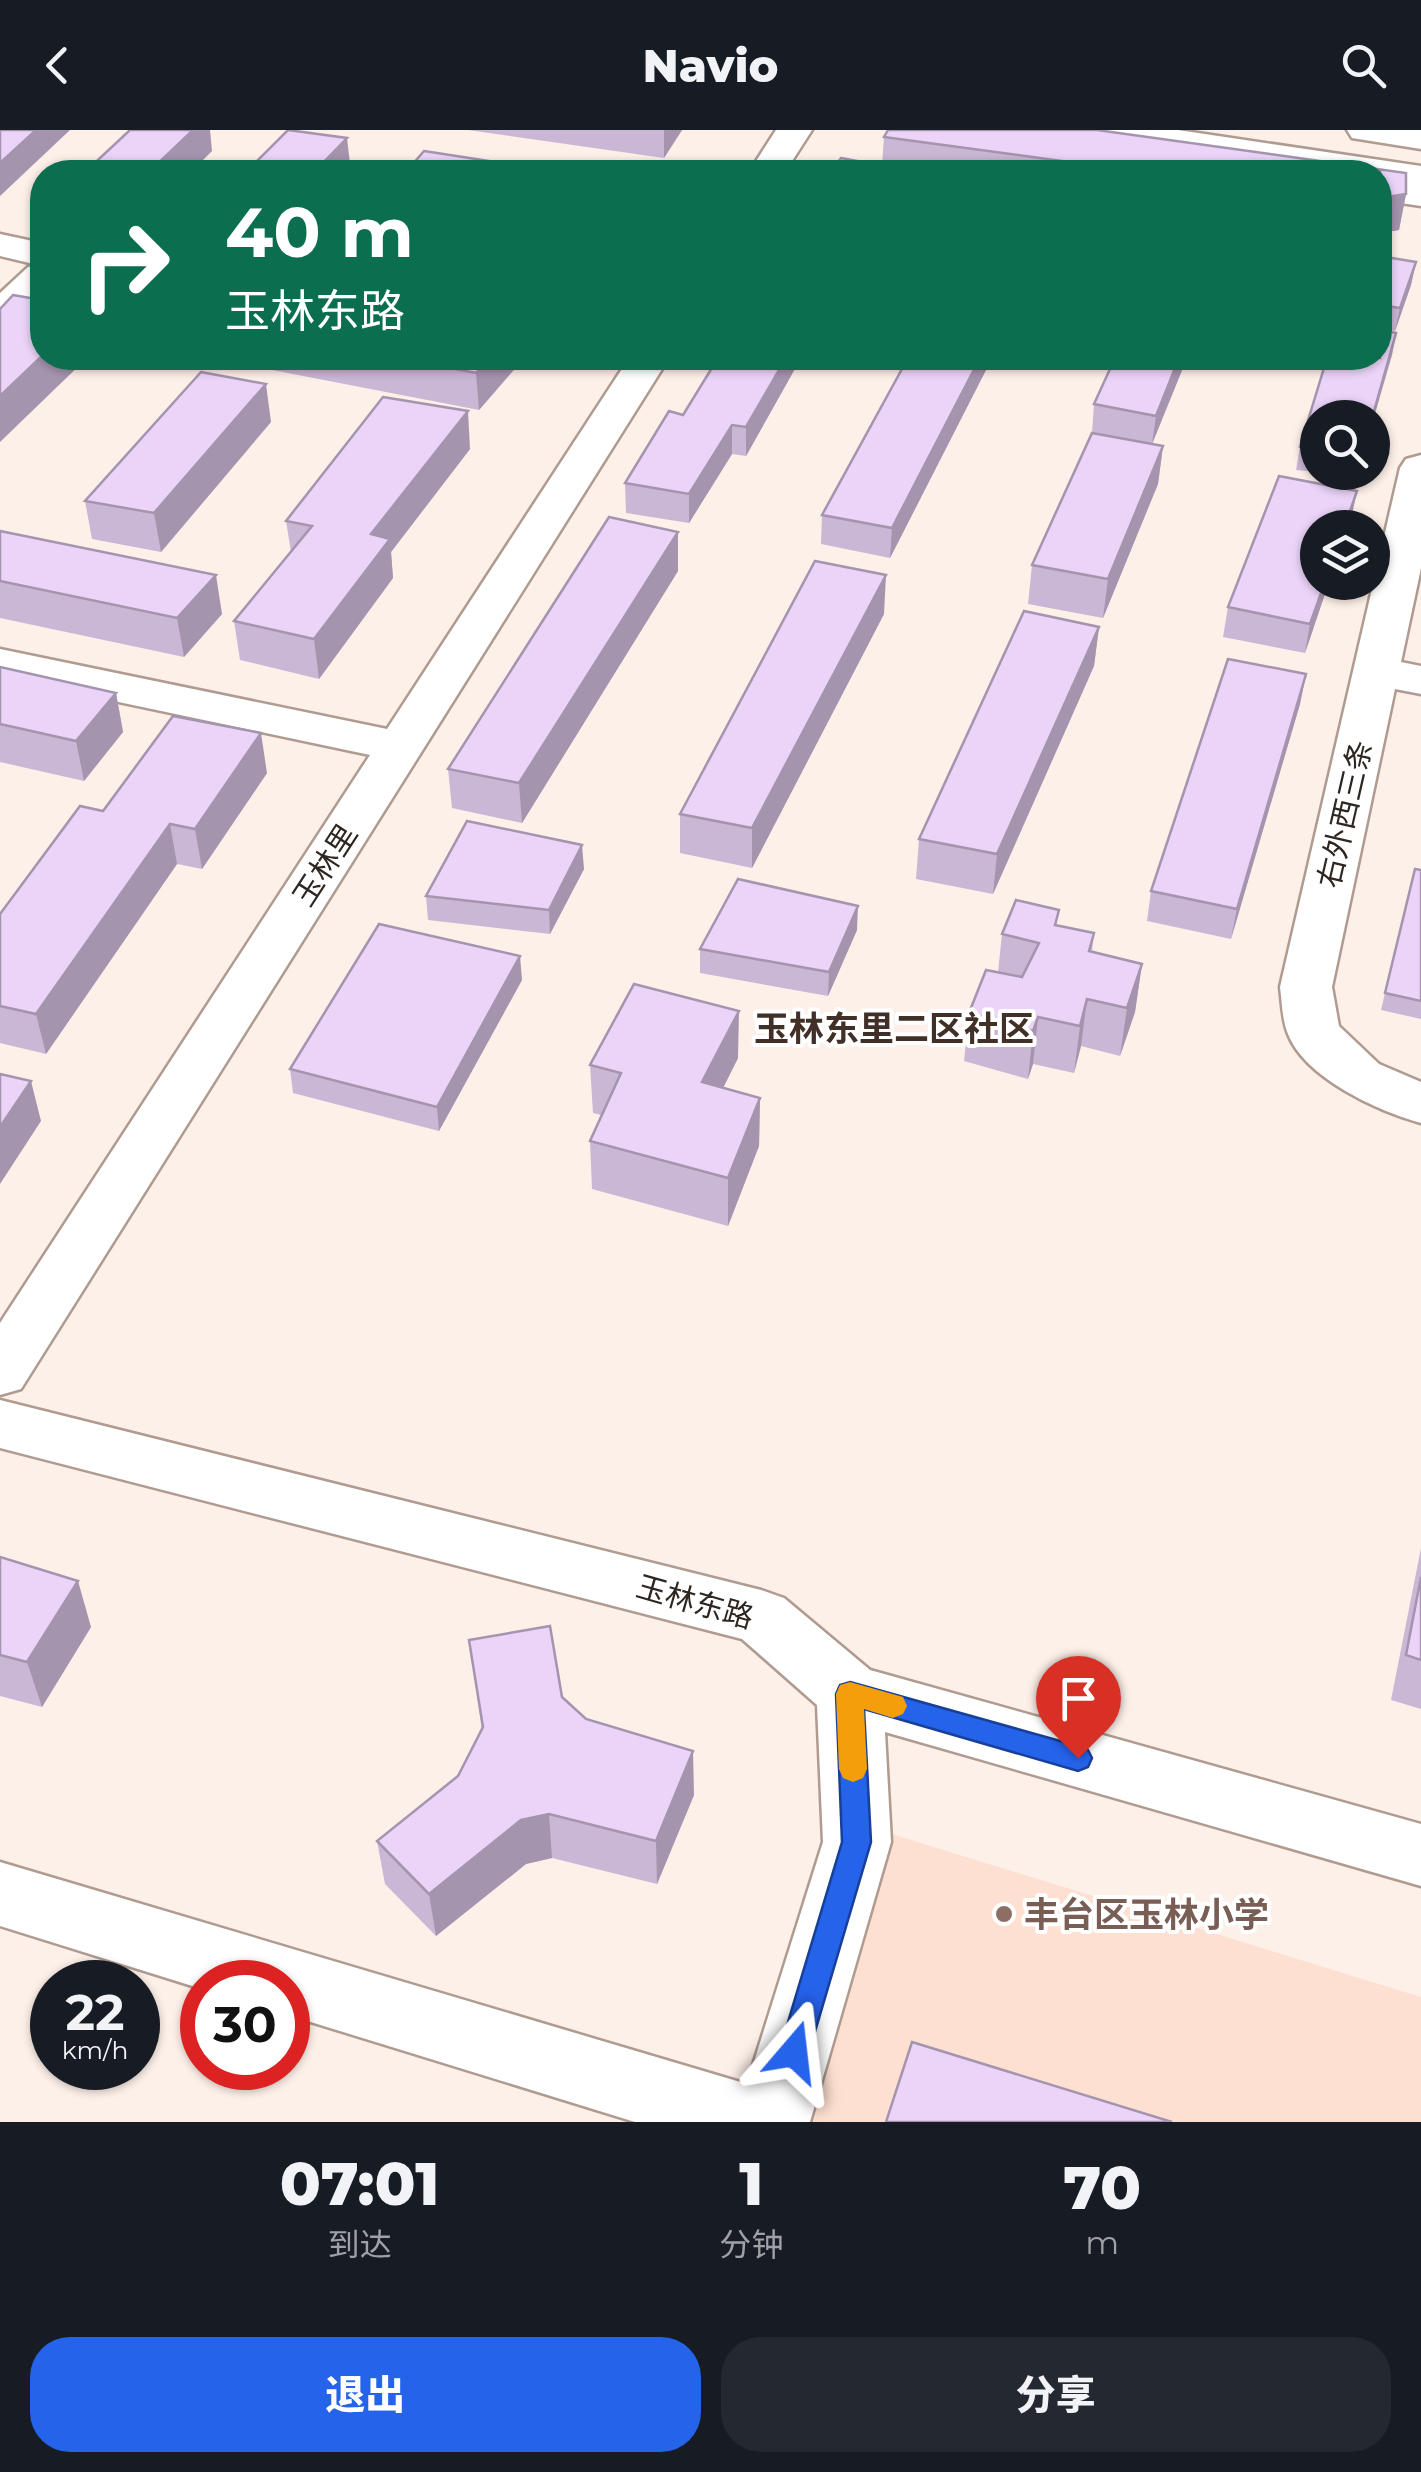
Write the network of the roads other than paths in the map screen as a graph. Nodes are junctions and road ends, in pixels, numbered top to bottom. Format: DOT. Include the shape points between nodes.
graph roads {
  1 [pos="794,130"];
  2 [pos="1106,130"];
  3 [pos="1222,130"];
  4 [pos="1366,130"];
  5 [pos="1421,138"];
  6 [pos="1067,141"];
  7 [pos="1421,158"];
  8 [pos="775,160"];
  9 [pos="1193,160"];
  10 [pos="1307,160"];
  11 [pos="1392,173"];
  12 [pos="1421,177"];
  13 [pos="1392,191"];
  14 [pos="1421,195"];
  15 [pos="0,245"];
  16 [pos="30,251"];
  17 [pos="30,287"];
  18 [pos="0,314"];
  19 [pos="641,370"];
  20 [pos="1421,468"];
  21 [pos="0,663"];
  22 [pos="1399,676"];
  23 [pos="400,748"];
  24 [pos="1421,1104"];
  25 [pos="0,1372"];
  26 [pos="0,1424"];
  27 [pos="850,1694"];
  28 [pos="1421,1855"];
  29 [pos="0,1894"];
  30 [pos="752,2122"];
  31 [pos="773,2122"];
  1 -- 8 [label="street"];
  2 -- 10 [label="street"];
  3 -- 7 [label="street"];
  4 -- 5 [label="street"];
  6 -- 9 [label="street"];
  11 -- 12 [label="street"];
  13 -- 14 [label="street"];
  15 -- 16 [label="street"];
  17 -- 18 [label="street"];
  19 -- 23 [label="street, 玉林里"];
  20 -- 22 [label="street, 右外西三条"];
  21 -- 23 [label="street"];
  22 -- 24 [label="street, 右外西三条" via="1306,987 1314,1033 1360,1078"];
  23 -- 25 [label="street, 玉林里"];
  26 -- 27 [label="street, 玉林东路" via="761,1617"];
  27 -- 28 [label="street, 玉林东路"];
  27 -- 31 [label="street" via="857,1842"];
  29 -- 30 [label="street"];
}
